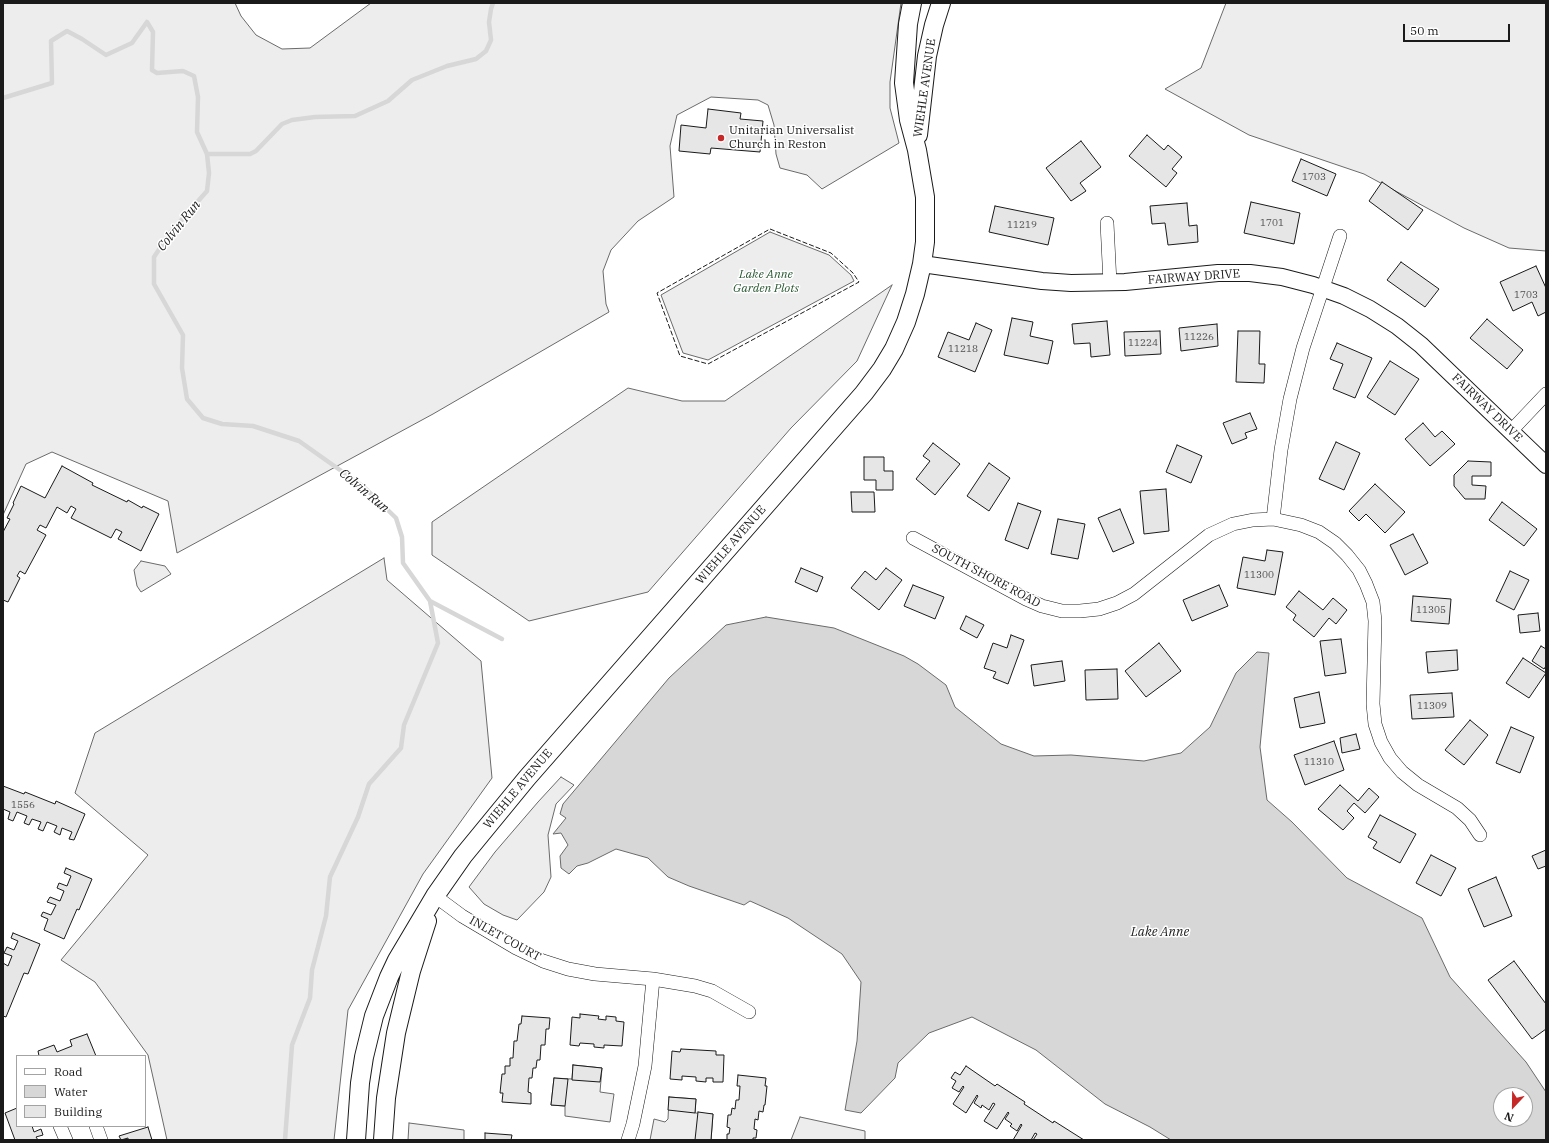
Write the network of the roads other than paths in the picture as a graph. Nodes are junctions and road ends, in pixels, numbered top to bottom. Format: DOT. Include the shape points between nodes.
graph roads {
  1 [pos="912,3"];
  2 [pos="941,3"];
  3 [pos="917,150"];
  4 [pos="1107,222"];
  5 [pos="1340,236"];
  6 [pos="922,264"];
  7 [pos="1110,283"];
  8 [pos="1322,288"];
  9 [pos="1546,394"];
  10 [pos="1511,431"];
  11 [pos="1546,465"];
  12 [pos="1273,519"];
  13 [pos="914,538"];
  14 [pos="1480,835"];
  15 [pos="435,896"];
  16 [pos="653,979"];
  17 [pos="749,1012"];
  18 [pos="60,1127"];
  19 [pos="96,1127"];
  20 [pos="66,1140"];
  21 [pos="101,1140"];
  22 [pos="356,1140"];
  23 [pos="383,1140"];
  24 [pos="628,1140"];
  1 -- 3 [label="main road, WIEHLE AVENUE" via="904,82 909,120"];
  2 -- 3 [label="main road, WIEHLE AVENUE" via="927,56"];
  3 -- 6 [label="main road, WIEHLE AVENUE" via="926,212"];
  4 -- 7 [label="street"];
  5 -- 8 [label="street"];
  6 -- 7 [label="street, FAIRWAY DRIVE" via="1042,281"];
  6 -- 15 [label="main road, WIEHLE AVENUE" via="906,322 894,349 864,393 523,782 463,856"];
  7 -- 8 [label="street, FAIRWAY DRIVE" via="1218,273 1250,273 1282,277"];
  8 -- 10 [label="street, FAIRWAY DRIVE" via="1370,309 1397,326 1422,345"];
  8 -- 12 [label="street" via="1290,399"];
  9 -- 10 [label="street"];
  10 -- 11 [label="street, FAIRWAY DRIVE"];
  12 -- 13 [label="street, SOUTH SHORE ROAD" via="1233,524 1215,532 1134,594 1099,609 1080,611 1062,611 1026,600"];
  12 -- 14 [label="street, SOUTH SHORE ROAD" via="1301,524 1319,532 1335,543 1359,570 1366,584 1376,621 1373,704 1375,724 1381,742 1402,772 1418,785 1457,808 1470,820"];
  15 -- 16 [label="street, INLET COURT" via="459,914 543,961 595,974"];
  15 -- 22 [label="main road, WIEHLE AVENUE" via="397,960 374,1016 360,1083"];
  15 -- 23 [label="main road, WIEHLE AVENUE" via="411,971 396,1033"];
  16 -- 17 [label="street, INLET COURT" via="704,988"];
  16 -- 24 [label="street" via="645,1066"];
  18 -- 20 [label="street"];
  19 -- 21 [label="street"];
}
